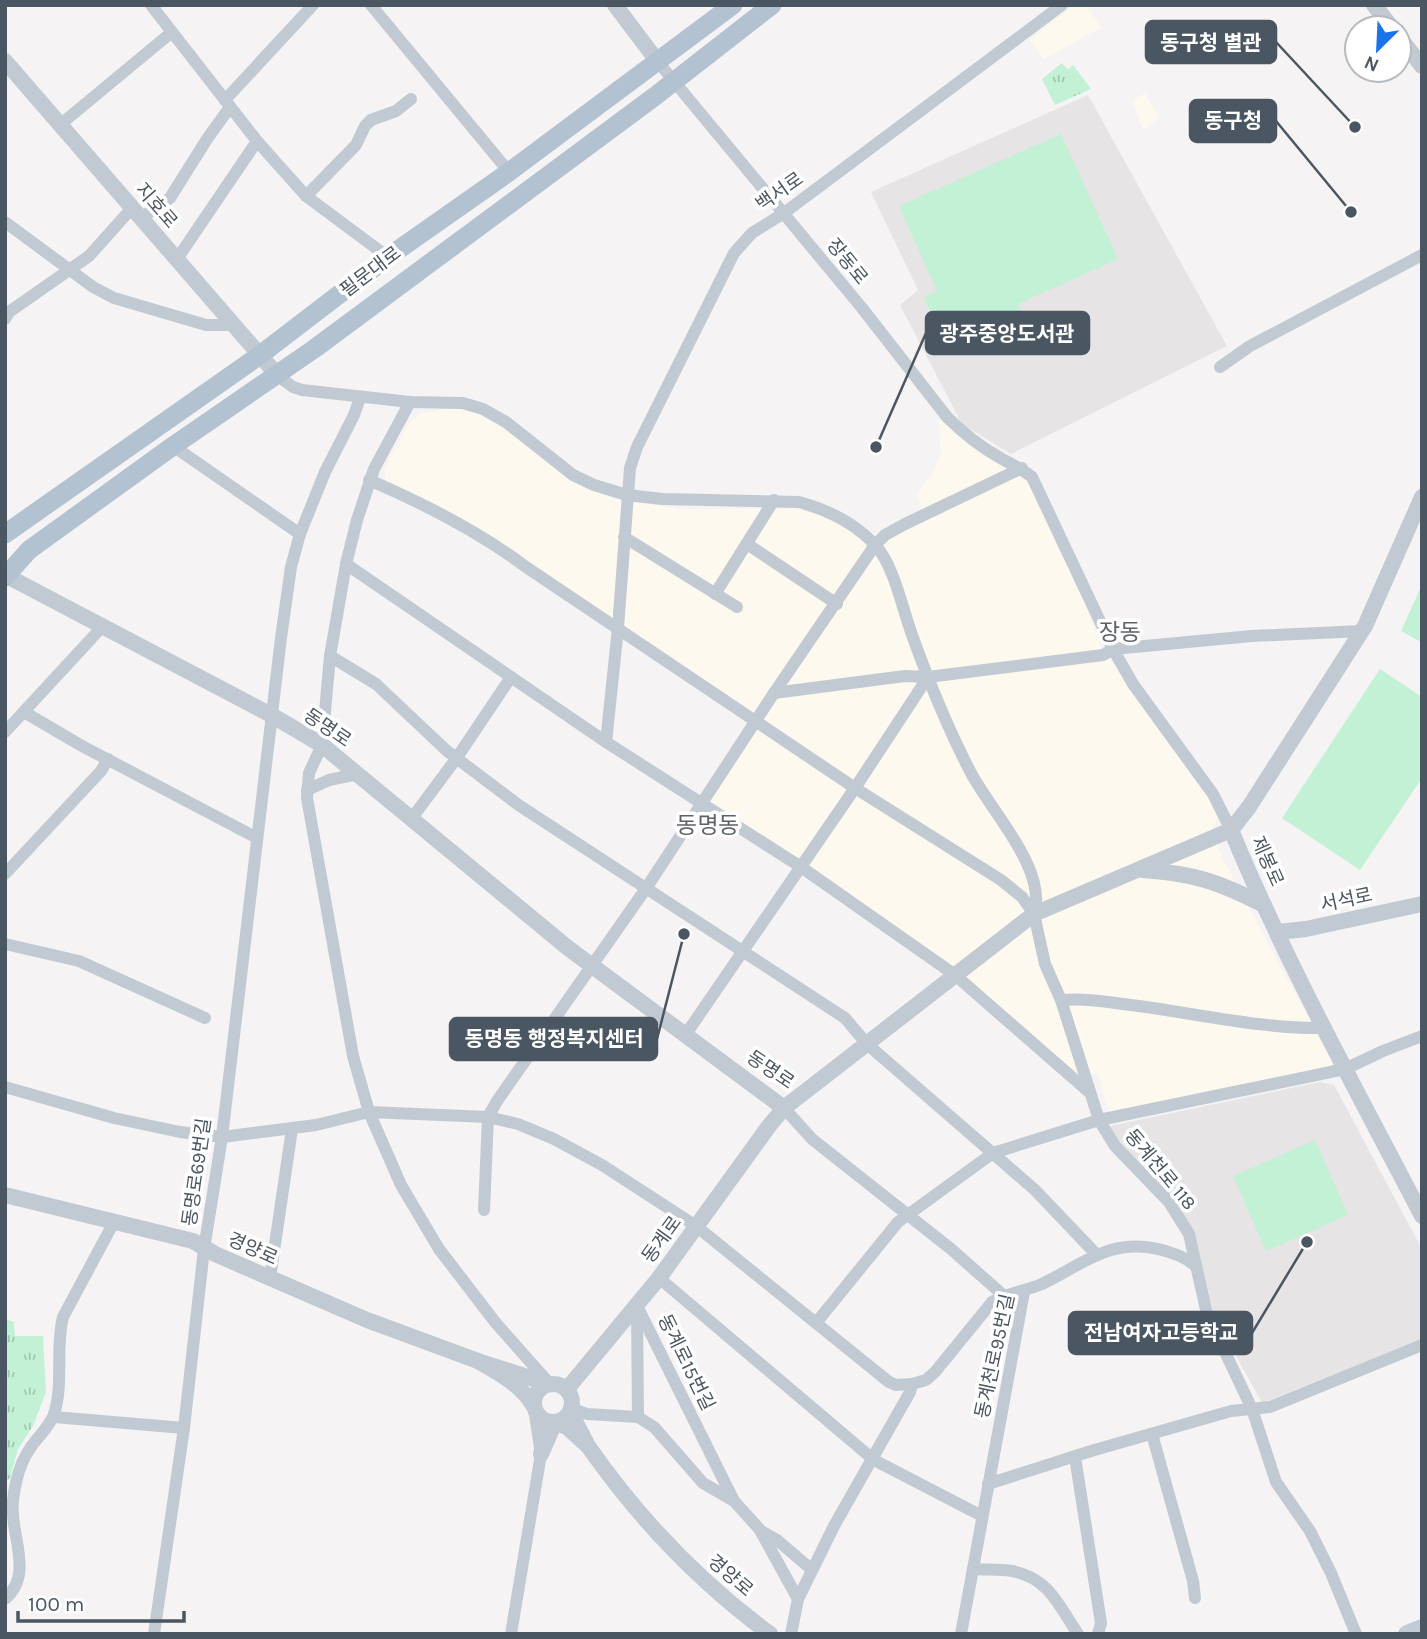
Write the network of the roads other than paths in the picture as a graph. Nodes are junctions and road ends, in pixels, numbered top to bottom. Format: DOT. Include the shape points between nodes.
graph roads {
  1 [pos="151,5"];
  2 [pos="313,5"];
  3 [pos="371,5"];
  4 [pos="615,5"];
  5 [pos="733,5"];
  6 [pos="772,5"];
  7 [pos="1062,5"];
  8 [pos="172,32"];
  9 [pos="658,62"];
  10 [pos="6,63"];
  11 [pos="674,80"];
  12 [pos="411,99"];
  13 [pos="228,104"];
  14 [pos="61,124"];
  15 [pos="257,141"];
  16 [pos="509,172"];
  17 [pos="306,196"];
  18 [pos="137,213"];
  19 [pos="783,213"];
  20 [pos="5,222"];
  21 [pos="1422,256"];
  22 [pos="388,257"];
  23 [pos="177,259"];
  24 [pos="70,268"];
  25 [pos="6,314"];
  26 [pos="234,325"];
  27 [pos="260,355"];
  28 [pos="1220,367"];
  29 [pos="278,376"];
  30 [pos="360,398"];
  31 [pos="410,402"];
  32 [pos="173,446"];
  33 [pos="1021,468"];
  34 [pos="369,480"];
  35 [pos="627,495"];
  36 [pos="1422,497"];
  37 [pos="774,500"];
  38 [pos="5,534"];
  39 [pos="300,534"];
  40 [pos="624,537"];
  41 [pos="747,544"];
  42 [pos="875,545"];
  43 [pos="346,564"];
  44 [pos="6,576"];
  45 [pos="715,594"];
  46 [pos="836,604"];
  47 [pos="737,607"];
  48 [pos="102,627"];
  49 [pos="618,628"];
  50 [pos="1362,631"];
  51 [pos="1113,649"];
  52 [pos="330,656"];
  53 [pos="511,677"];
  54 [pos="928,677"];
  55 [pos="774,693"];
  56 [pos="24,712"];
  57 [pos="273,716"];
  58 [pos="755,722"];
  59 [pos="5,732"];
  60 [pos="606,742"];
  61 [pos="322,745"];
  62 [pos="108,759"];
  63 [pos="456,759"];
  64 [pos="358,774"];
  65 [pos="855,788"];
  66 [pos="307,790"];
  67 [pos="701,803"];
  68 [pos="412,818"];
  69 [pos="1231,830"];
  70 [pos="257,838"];
  71 [pos="801,867"];
  72 [pos="1136,870"];
  73 [pos="5,874"];
  74 [pos="647,887"];
  75 [pos="1422,904"];
  76 [pos="1264,905"];
  77 [pos="1034,914"];
  78 [pos="1278,932"];
  79 [pos="5,944"];
  80 [pos="743,951"];
  81 [pos="593,965"];
  82 [pos="956,975"];
  83 [pos="1061,1000"];
  84 [pos="205,1018"];
  85 [pos="1324,1028"];
  86 [pos="686,1034"];
  87 [pos="1422,1036"];
  88 [pos="867,1044"];
  89 [pos="1345,1069"];
  90 [pos="5,1087"];
  91 [pos="1089,1092"];
  92 [pos="784,1108"];
  93 [pos="369,1112"];
  94 [pos="488,1117"];
  95 [pos="1099,1120"];
  96 [pos="285,1130"];
  97 [pos="222,1138"];
  98 [pos="993,1153"];
  99 [pos="5,1195"];
  100 [pos="484,1210"];
  101 [pos="906,1214"];
  102 [pos="1422,1216"];
  103 [pos="114,1222"];
  104 [pos="696,1226"];
  105 [pos="205,1249"];
  106 [pos="1096,1254"];
  107 [pos="1196,1266"];
  108 [pos="270,1278"];
  109 [pos="659,1278"];
  110 [pos="1024,1292"];
  111 [pos="1003,1295"];
  112 [pos="637,1306"];
  113 [pos="816,1323"];
  114 [pos="1422,1345"];
  115 [pos="478,1361"];
  116 [pos="549,1384"];
  117 [pos="912,1384"];
  118 [pos="567,1390"];
  119 [pos="534,1407"];
  120 [pos="571,1408"];
  121 [pos="1252,1409"];
  122 [pos="54,1417"];
  123 [pos="638,1417"];
  124 [pos="555,1422"];
  125 [pos="184,1427"];
  126 [pos="1152,1434"];
  127 [pos="588,1446"];
  128 [pos="541,1454"];
  129 [pos="1075,1457"];
  130 [pos="874,1460"];
  131 [pos="988,1484"];
  132 [pos="734,1501"];
  133 [pos="982,1516"];
  134 [pos="761,1531"];
  135 [pos="811,1569"];
  136 [pos="973,1569"];
  137 [pos="1195,1598"];
  138 [pos="5,1599"];
  139 [pos="798,1599"];
  140 [pos="1422,1628"];
  141 [pos="964,1633"];
  142 [pos="154,1634"];
  143 [pos="512,1634"];
  144 [pos="770,1634"];
  145 [pos="791,1634"];
  146 [pos="1078,1634"];
  147 [pos="1098,1634"];
  148 [pos="1356,1634"];
  149 [pos="1407,1634"];
  1 -- 8 [label="street"];
  2 -- 13 [label="street"];
  3 -- 16 [label="street"];
  4 -- 9 [label="street"];
  5 -- 9 [label="main road, 필문대로"];
  6 -- 11 [label="main road, 필문대로"];
  7 -- 19 [label="street, 백서로"];
  8 -- 13 [label="street"];
  8 -- 14 [label="street"];
  9 -- 11 [label="street, 장동로"];
  9 -- 16 [label="main road, 필문대로"];
  10 -- 14 [label="street, 지호로"];
  11 -- 19 [label="street, 장동로"];
  11 -- 29 [label="main road, 필문대로"];
  12 -- 17 [label="street" via="396,111 371,120 356,145"];
  13 -- 15 [label="street"];
  13 -- 18 [label="street" via="170,198"];
  14 -- 18 [label="street, 지호로"];
  15 -- 17 [label="street"];
  15 -- 23 [label="street"];
  16 -- 22 [label="main road, 필문대로"];
  17 -- 22 [label="street"];
  18 -- 23 [label="street, 지호로"];
  18 -- 24 [label="street"];
  19 -- 33 [label="street, 장동로" via="959,430"];
  19 -- 35 [label="street, 백서로" via="752,233 734,253 637,447"];
  20 -- 24 [label="street"];
  21 -- 28 [label="street" via="1250,345"];
  22 -- 27 [label="main road, 필문대로"];
  23 -- 26 [label="street, 지호로"];
  24 -- 25 [label="street"];
  24 -- 26 [label="street" via="114,298 206,325"];
  26 -- 27 [label="street, 지호로"];
  27 -- 29 [label="street, 지호로"];
  27 -- 38 [label="main road, 필문대로"];
  29 -- 30 [label="street" via="302,390"];
  29 -- 32 [label="main road, 필문대로"];
  30 -- 31 [label="street"];
  30 -- 39 [label="street, 동명로69번길"];
  31 -- 34 [label="street"];
  31 -- 35 [label="street" via="464,403 483,409 573,475"];
  32 -- 39 [label="street"];
  32 -- 44 [label="main road, 필문대로" via="29,550"];
  33 -- 42 [label="street" via="905,524"];
  33 -- 51 [label="street, 장동로" via="1032,477"];
  34 -- 43 [label="street"];
  34 -- 49 [label="street" via="480,534"];
  35 -- 37 [label="street"];
  35 -- 40 [label="street, 백서로"];
  36 -- 50 [label="street, 제봉로"];
  37 -- 41 [label="street"];
  37 -- 42 [label="street" via="816,507 838,517"];
  39 -- 57 [label="street, 동명로69번길" via="282,626"];
  40 -- 45 [label="street"];
  40 -- 49 [label="street, 백서로"];
  41 -- 45 [label="street"];
  41 -- 46 [label="street"];
  42 -- 46 [label="street"];
  42 -- 54 [label="street, 동계천로 118" via="886,560"];
  43 -- 52 [label="street"];
  43 -- 53 [label="street"];
  44 -- 48 [label="street, 동명로"];
  45 -- 47 [label="street"];
  46 -- 55 [label="street"];
  48 -- 56 [label="street"];
  48 -- 57 [label="street, 동명로"];
  49 -- 58 [label="street"];
  49 -- 60 [label="street, 백서로"];
  50 -- 51 [label="street"];
  50 -- 69 [label="street, 제봉로"];
  51 -- 54 [label="street" via="1103,655"];
  51 -- 69 [label="street, 장동로" via="1213,794"];
  52 -- 61 [label="street"];
  52 -- 63 [label="street" via="376,684"];
  53 -- 60 [label="street"];
  53 -- 63 [label="street"];
  54 -- 55 [label="street"];
  54 -- 65 [label="street"];
  54 -- 77 [label="street, 동계천로 118" via="974,778 1033,878"];
  55 -- 58 [label="street"];
  56 -- 59 [label="street"];
  56 -- 62 [label="street"];
  57 -- 61 [label="street, 동명로"];
  57 -- 70 [label="street, 동명로69번길"];
  58 -- 65 [label="street"];
  58 -- 67 [label="street"];
  60 -- 67 [label="street"];
  61 -- 64 [label="street, 동명로"];
  61 -- 66 [label="street"];
  62 -- 70 [label="street"];
  62 -- 73 [label="street" via="102,771"];
  63 -- 68 [label="street"];
  63 -- 74 [label="street"];
  64 -- 66 [label="street"];
  64 -- 68 [label="street, 동명로"];
  65 -- 71 [label="street"];
  65 -- 77 [label="street" via="1008,884"];
  66 -- 93 [label="street" via="351,1043"];
  67 -- 71 [label="street"];
  67 -- 74 [label="street"];
  68 -- 81 [label="street, 동명로"];
  69 -- 72 [label="street, 동명로"];
  69 -- 76 [label="street, 제봉로"];
  70 -- 97 [label="street, 동명로69번길"];
  71 -- 80 [label="street"];
  71 -- 82 [label="street"];
  72 -- 76 [label="street" via="1206,878"];
  72 -- 77 [label="street, 동명로"];
  74 -- 80 [label="street"];
  74 -- 81 [label="street"];
  75 -- 78 [label="street, 서석로"];
  76 -- 78 [label="street, 제봉로"];
  77 -- 82 [label="street, 동명로"];
  77 -- 83 [label="street, 동계천로 118" via="1045,964"];
  78 -- 85 [label="street, 제봉로"];
  79 -- 84 [label="street" via="79,961"];
  80 -- 86 [label="street"];
  80 -- 88 [label="street" via="845,1018"];
  81 -- 86 [label="street, 동명로"];
  81 -- 94 [label="street"];
  82 -- 88 [label="street, 동명로"];
  82 -- 91 [label="street"];
  83 -- 85 [label="street"];
  83 -- 91 [label="street, 동계천로 118"];
  85 -- 89 [label="street, 제봉로"];
  86 -- 92 [label="street, 동명로"];
  87 -- 89 [label="street"];
  88 -- 92 [label="street, 동명로"];
  88 -- 98 [label="street"];
  89 -- 95 [label="street"];
  89 -- 102 [label="street, 제봉로"];
  90 -- 97 [label="street" via="114,1118"];
  91 -- 95 [label="street, 동계천로 118"];
  92 -- 101 [label="street" via="812,1139"];
  92 -- 104 [label="street, 동계로"];
  93 -- 94 [label="street"];
  93 -- 96 [label="street"];
  93 -- 116 [label="street" via="401,1185 439,1249"];
  94 -- 100 [label="street"];
  94 -- 104 [label="street" via="554,1139"];
  95 -- 98 [label="street"];
  95 -- 107 [label="street, 동계천로 118" via="1115,1146 1175,1211 1189,1234"];
  96 -- 97 [label="street"];
  96 -- 108 [label="street"];
  97 -- 105 [label="street, 동명로69번길"];
  98 -- 101 [label="street"];
  98 -- 106 [label="street"];
  99 -- 103 [label="street, 경양로"];
  101 -- 111 [label="street"];
  101 -- 113 [label="street"];
  103 -- 105 [label="street, 경양로" via="193,1241"];
  103 -- 122 [label="street" via="63,1317"];
  104 -- 109 [label="street, 동계로"];
  104 -- 113 [label="street"];
  105 -- 108 [label="street, 경양로"];
  105 -- 125 [label="street, 동명로69번길"];
  106 -- 107 [label="street, 동계천로95번길" via="1145,1245 1183,1255"];
  106 -- 110 [label="street, 동계천로95번길"];
  107 -- 121 [label="street, 동계천로 118" via="1207,1314"];
  108 -- 115 [label="street, 경양로"];
  109 -- 112 [label="street, 동계로"];
  109 -- 130 [label="street"];
  110 -- 111 [label="street"];
  110 -- 131 [label="street, 동계천로95번길"];
  111 -- 117 [label="street" via="981,1313 935,1372"];
  112 -- 118 [label="street, 동계로"];
  112 -- 123 [label="street, 동계로15번길"];
  112 -- 132 [label="street, 동계로15번길"];
  113 -- 117 [label="street" via="889,1382"];
  114 -- 121 [label="street" via="1270,1407"];
  115 -- 116 [label="street, 경양로"];
  115 -- 119 [label="street, 경양로" via="522,1389"];
  116 -- 118 [label="street, 경양로"];
  116 -- 119 [label="street" via="535,1394"];
  117 -- 130 [label="street"];
  118 -- 120 [label="street"];
  119 -- 124 [label="street, 경양로" via="544,1420"];
  119 -- 128 [label="street"];
  120 -- 123 [label="street" via="587,1414"];
  120 -- 124 [label="street" via="565,1418"];
  120 -- 127 [label="street"];
  121 -- 126 [label="street"];
  121 -- 148 [label="street, 동계천로 118" via="1276,1482 1310,1531"];
  122 -- 125 [label="street"];
  122 -- 138 [label="street" via="19,1470 12,1510 21,1569"];
  123 -- 132 [label="street, 동계로15번길" via="654,1427 703,1483"];
  124 -- 127 [label="street, 경양로"];
  124 -- 128 [label="street"];
  125 -- 142 [label="street, 동명로69번길"];
  126 -- 129 [label="street"];
  126 -- 137 [label="street"];
  127 -- 144 [label="street, 경양로" via="670,1548 715,1592"];
  128 -- 143 [label="street"];
  129 -- 131 [label="street"];
  129 -- 147 [label="street" via="1101,1623"];
  130 -- 133 [label="street"];
  130 -- 135 [label="street"];
  131 -- 133 [label="street, 동계천로95번길"];
  132 -- 134 [label="street, 동계로15번길"];
  133 -- 136 [label="street, 동계천로95번길"];
  134 -- 135 [label="street, 동계로15번길"];
  134 -- 139 [label="street"];
  135 -- 139 [label="street"];
  136 -- 141 [label="street, 동계천로95번길"];
  136 -- 146 [label="street" via="1011,1571 1043,1583"];
  139 -- 145 [label="street"];
  140 -- 149 [label="main road"];
}
